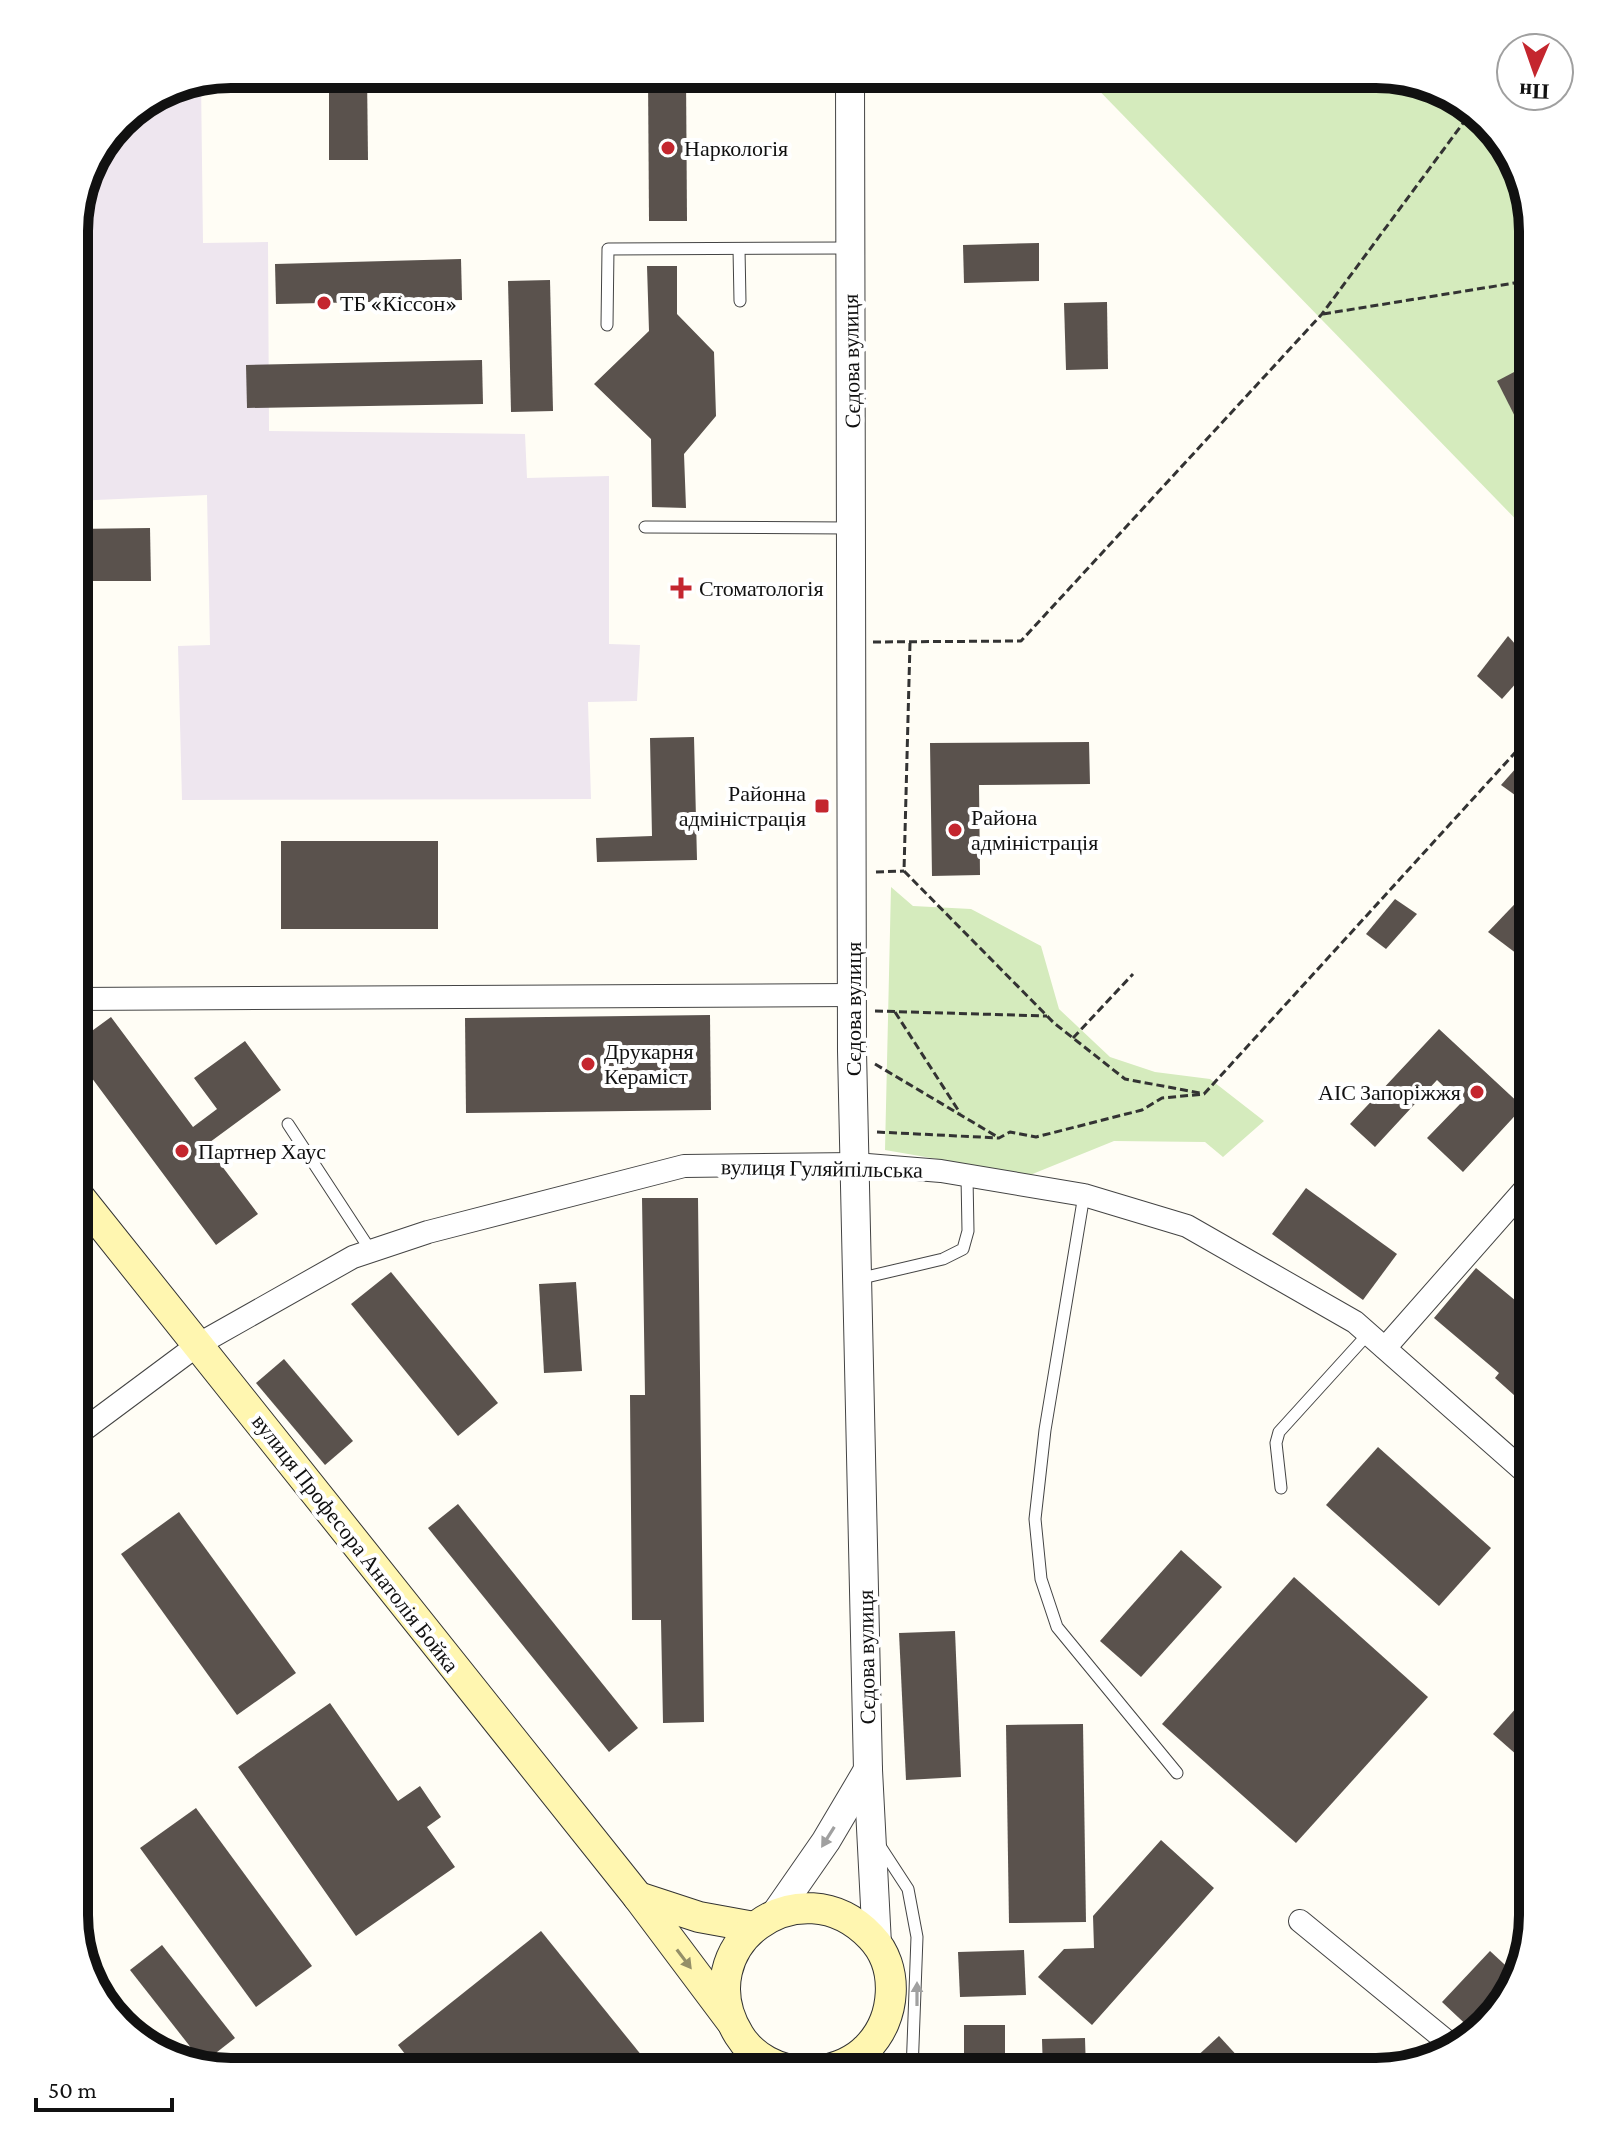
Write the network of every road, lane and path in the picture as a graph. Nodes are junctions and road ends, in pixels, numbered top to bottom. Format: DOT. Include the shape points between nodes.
graph roads {
  1 [pos="850,88"];
  2 [pos="1465,120"];
  3 [pos="849,248"];
  4 [pos="739,249"];
  5 [pos="1519,282"];
  6 [pos="740,301"];
  7 [pos="1322,314"];
  8 [pos="607,325"];
  9 [pos="645,527"];
  10 [pos="854,528"];
  11 [pos="910,642"];
  12 [pos="853,643"];
  13 [pos="1519,748"];
  14 [pos="904,871"];
  15 [pos="853,873"];
  16 [pos="1133,974"];
  17 [pos="88,999"];
  18 [pos="852,1003"];
  19 [pos="894,1012"];
  20 [pos="1047,1016"];
  21 [pos="1073,1038"];
  22 [pos="852,1051"];
  23 [pos="1204,1094"];
  24 [pos="962,1116"];
  25 [pos="288,1124"];
  26 [pos="854,1132"];
  27 [pos="999,1138"];
  28 [pos="855,1164"];
  29 [pos="967,1177"];
  30 [pos="1519,1194"];
  31 [pos="1084,1195"];
  32 [pos="88,1207"];
  33 [pos="371,1251"];
  34 [pos="857,1279"];
  35 [pos="1377,1341"];
  36 [pos="199,1344"];
  37 [pos="88,1427"];
  38 [pos="1519,1467"];
  39 [pos="1281,1488"];
  40 [pos="868,1770"];
  41 [pos="1177,1773"];
  42 [pos="872,1834"];
  43 [pos="638,1897"];
  44 [pos="765,1920"];
  45 [pos="1300,1921"];
  46 [pos="877,1944"];
  47 [pos="883,2026"];
  48 [pos="737,2032"];
  49 [pos="1445,2040"];
  50 [pos="756,2058"];
  51 [pos="761,2058"];
  52 [pos="854,2058"];
  53 [pos="880,2058"];
  54 [pos="913,2058"];
  1 -- 3 [label="street, Сєдова вулиця"];
  2 -- 7 [label="path"];
  3 -- 4 [label="lane"];
  3 -- 10 [label="street, Сєдова вулиця"];
  4 -- 6 [label="lane"];
  4 -- 8 [label="lane" via="608,249"];
  5 -- 7 [label="path"];
  7 -- 11 [label="path" via="1021,641"];
  9 -- 10 [label="lane"];
  10 -- 12 [label="street, Сєдова вулиця"];
  11 -- 12 [label="path"];
  11 -- 14 [label="path"];
  12 -- 15 [label="street, Сєдова вулиця"];
  13 -- 23 [label="path"];
  14 -- 15 [label="path"];
  14 -- 20 [label="path"];
  15 -- 18 [label="street, Сєдова вулиця"];
  16 -- 21 [label="path"];
  17 -- 18 [label="street"];
  18 -- 19 [label="path"];
  18 -- 22 [label="street, Сєдова вулиця"];
  19 -- 20 [label="path"];
  19 -- 24 [label="path"];
  20 -- 21 [label="path"];
  21 -- 23 [label="path" via="1125,1079"];
  22 -- 24 [label="path"];
  22 -- 26 [label="street, Сєдова вулиця"];
  23 -- 27 [label="path" via="1162,1098 1142,1110 1036,1137 1010,1132"];
  24 -- 27 [label="path"];
  25 -- 33 [label="lane"];
  26 -- 27 [label="path"];
  26 -- 28 [label="street, Сєдова вулиця"];
  28 -- 29 [label="street, вулиця Гуляйпільська"];
  28 -- 33 [label="street, вулиця Гуляйпільська" via="684,1166"];
  28 -- 34 [label="street, Сєдова вулиця"];
  29 -- 31 [label="street, вулиця Гуляйпільська"];
  29 -- 34 [label="lane" via="963,1249 943,1259"];
  30 -- 35 [label="street"];
  31 -- 35 [label="street, вулиця Гуляйпільська" via="1187,1226 1355,1322"];
  31 -- 41 [label="lane" via="1035,1519 1041,1579 1057,1627"];
  32 -- 36 [label="main road, вулиця Професора Анатолія Бойка"];
  33 -- 36 [label="street, вулиця Гуляйпільська" via="283,1294"];
  34 -- 40 [label="street, Сєдова вулиця"];
  35 -- 38 [label="street, вулиця Гуляйпільська"];
  35 -- 39 [label="lane" via="1279,1432"];
  36 -- 37 [label="street, вулиця Гуляйпільська"];
  36 -- 43 [label="main road, вулиця Професора Анатолія Бойка"];
  40 -- 42 [label="street, Сєдова вулиця"];
  40 -- 44 [label="street, one-way" via="826,1841"];
  42 -- 46 [label="street, Сєдова вулиця"];
  54 -- 42 [label="lane, one-way" via="917,1937 908,1889"];
  43 -- 44 [label="main road" via="699,1917"];
  43 -- 48 [label="main road, вулиця Професора Анатолія Бойка, one-way"];
  44 -- 46 [label="main road" via="804,1907 832,1910 858,1923"];
  44 -- 48 [label="main road" via="737,1946 727,1970 725,1996"];
  45 -- 49 [label="street"];
  46 -- 47 [label="main road" via="889,1970 891,1998"];
  47 -- 52 [label="main road"];
  47 -- 53 [label="main road"];
  48 -- 50 [label="main road"];
  48 -- 51 [label="main road"];
}
